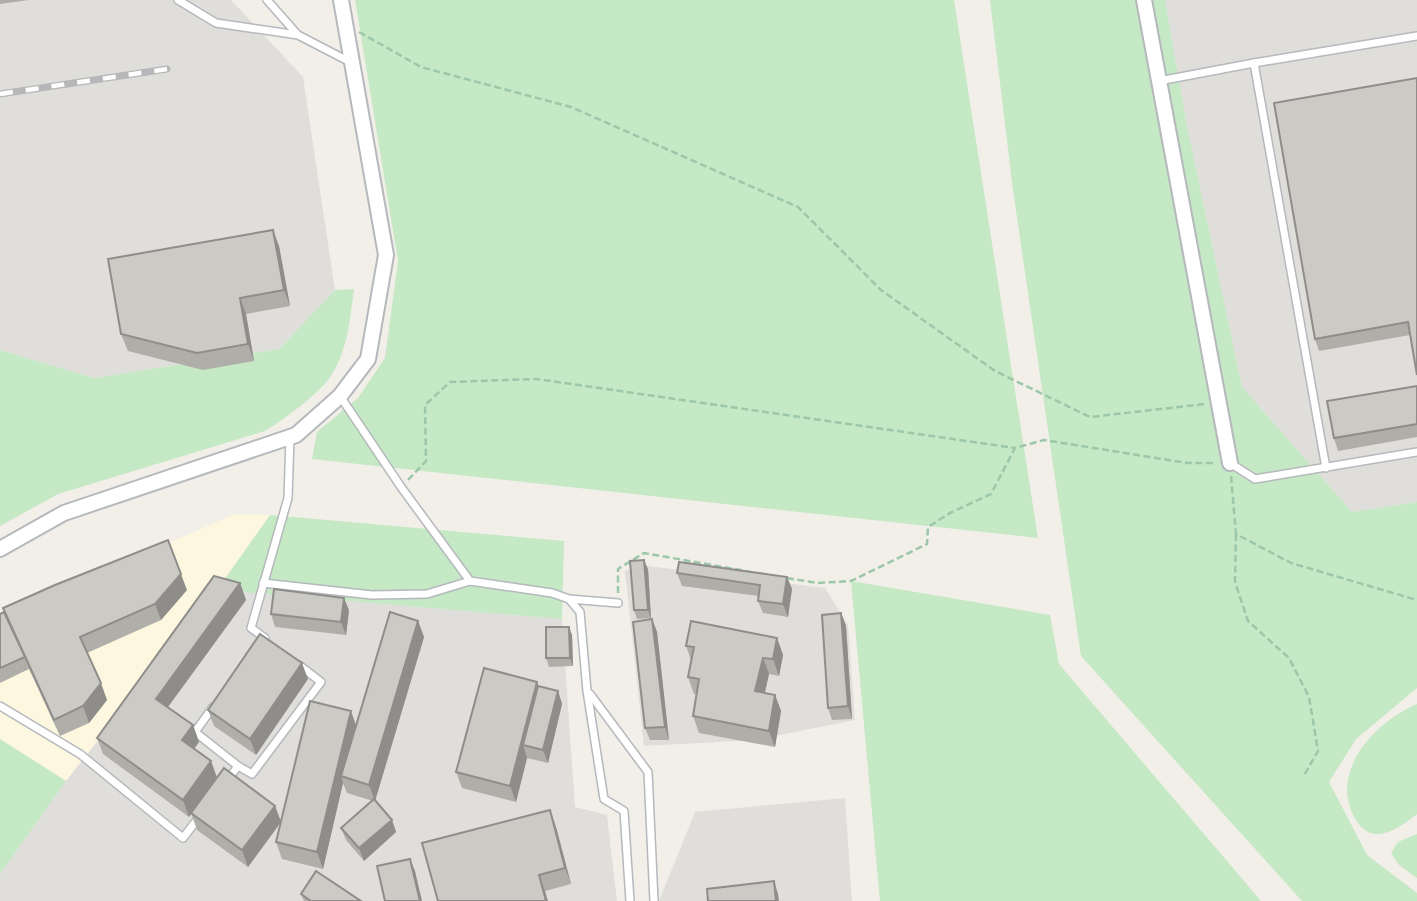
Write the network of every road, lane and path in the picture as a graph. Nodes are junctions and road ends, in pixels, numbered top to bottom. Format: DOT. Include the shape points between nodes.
graph roads {
  1 [pos="178,0"];
  2 [pos="267,0"];
  3 [pos="341,0"];
  4 [pos="1144,0"];
  5 [pos="347,26"];
  6 [pos="298,35"];
  7 [pos="1417,36"];
  8 [pos="353,63"];
  9 [pos="1254,63"];
  10 [pos="1158,81"];
  11 [pos="340,396"];
  12 [pos="1219,402"];
  13 [pos="289,438"];
  14 [pos="1015,447"];
  15 [pos="1417,452"];
  16 [pos="1230,463"];
  17 [pos="1326,468"];
  18 [pos="401,487"];
  19 [pos="1236,534"];
  20 [pos="0,549"];
  21 [pos="764,574"];
  22 [pos="777,576"];
  23 [pos="470,581"];
  24 [pos="263,583"];
  25 [pos="569,599"];
  26 [pos="1417,600"];
  27 [pos="618,603"];
  28 [pos="264,638"];
  29 [pos="274,645"];
  30 [pos="256,648"];
  31 [pos="292,660"];
  32 [pos="587,691"];
  33 [pos="218,701"];
  34 [pos="0,706"];
  35 [pos="238,766"];
  36 [pos="1303,778"];
  37 [pos="222,787"];
  38 [pos="206,808"];
  39 [pos="630,901"];
  40 [pos="654,901"];
  1 -- 6 [label="lane" via="216,23"];
  2 -- 6 [label="lane"];
  3 -- 5 [label="street"];
  4 -- 10 [label="street"];
  5 -- 8 [label="street"];
  5 -- 12 [label="path" via="421,67 571,107 798,207 881,290 995,372 1090,416"];
  6 -- 8 [label="lane"];
  7 -- 9 [label="lane"];
  8 -- 11 [label="street" via="386,256 368,359"];
  9 -- 10 [label="lane"];
  9 -- 17 [label="lane"];
  10 -- 12 [label="street"];
  11 -- 13 [label="street"];
  11 -- 18 [label="lane"];
  12 -- 16 [label="street"];
  13 -- 20 [label="street" via="64,513"];
  13 -- 24 [label="lane" via="288,498"];
  14 -- 16 [label="path" via="1044,440 1187,463"];
  14 -- 18 [label="path" via="536,379 450,382 425,405 426,461"];
  14 -- 22 [label="path" via="991,495 928,527 927,544 851,581 817,583"];
  15 -- 17 [label="lane"];
  16 -- 17 [label="lane" via="1255,479"];
  16 -- 19 [label="path"];
  18 -- 23 [label="lane"];
  19 -- 26 [label="path" via="1292,563"];
  19 -- 36 [label="path" via="1235,582 1248,621 1289,659 1309,697 1318,751"];
  21 -- 27 [label="path" via="644,553 618,569"];
  23 -- 24 [label="lane" via="427,594 372,595"];
  23 -- 25 [label="lane"];
  24 -- 28 [label="lane" via="251,628"];
  25 -- 27 [label="lane"];
  25 -- 32 [label="lane" via="580,612"];
  28 -- 29 [label="lane"];
  28 -- 30 [label="lane"];
  31 -- 35 [label="lane" via="321,682 252,774"];
  32 -- 39 [label="lane" via="604,799 624,811"];
  32 -- 40 [label="lane" via="648,772"];
  33 -- 35 [label="lane" via="195,732"];
  34 -- 38 [label="lane" via="80,754 183,838"];
  35 -- 37 [label="lane"];
}
